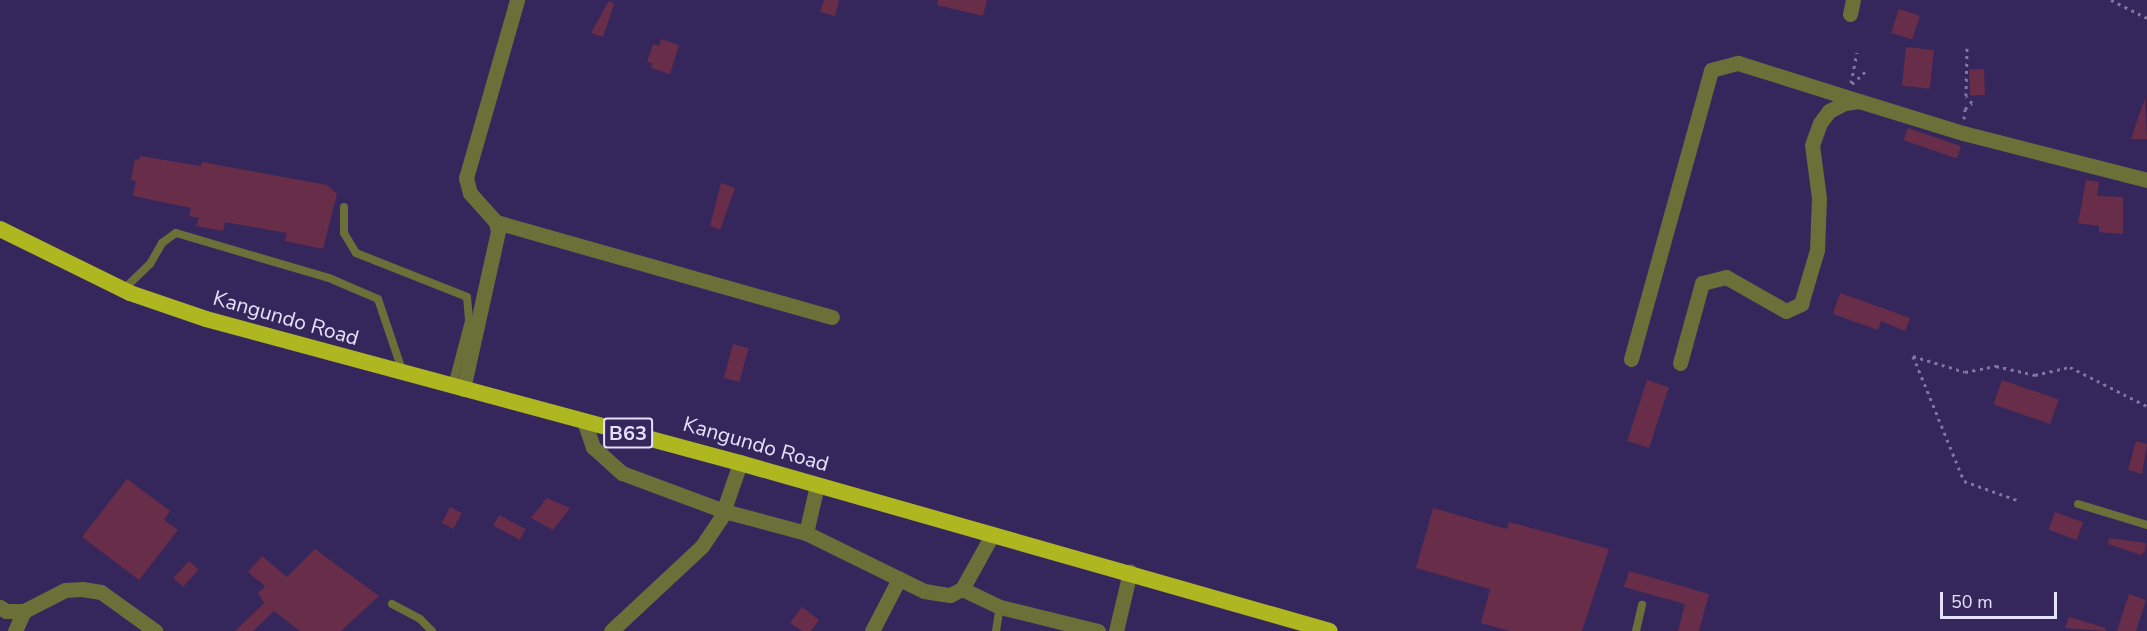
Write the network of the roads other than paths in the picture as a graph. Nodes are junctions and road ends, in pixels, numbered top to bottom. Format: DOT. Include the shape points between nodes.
graph roads {
  1 [pos="517,0"];
  2 [pos="1859,101"];
  3 [pos="2147,180"];
  4 [pos="344,207"];
  5 [pos="496,222"];
  6 [pos="0,229"];
  7 [pos="123,290"];
  8 [pos="832,317"];
  9 [pos="1631,359"];
  10 [pos="1680,363"];
  11 [pos="403,375"];
  12 [pos="457,387"];
  13 [pos="584,421"];
  14 [pos="740,463"];
  15 [pos="817,485"];
  16 [pos="2078,504"];
  17 [pos="724,511"];
  18 [pos="2147,525"];
  19 [pos="806,533"];
  20 [pos="992,535"];
  21 [pos="1130,572"];
  22 [pos="899,579"];
  23 [pos="962,589"];
  24 [pos="392,604"];
  25 [pos="1642,605"];
  26 [pos="0,607"];
  27 [pos="1000,607"];
  28 [pos="24,611"];
  29 [pos="1266,612"];
  30 [pos="15,631"];
  31 [pos="155,631"];
  32 [pos="432,631"];
  33 [pos="611,631"];
  34 [pos="872,631"];
  35 [pos="996,631"];
  36 [pos="1098,631"];
  37 [pos="1116,631"];
  38 [pos="1288,631"];
  39 [pos="1330,631"];
  40 [pos="1636,631"];
  1 -- 5 [label="street" via="466,178 470,193"];
  2 -- 3 [label="street" via="1963,133"];
  2 -- 9 [label="street" via="1738,63 1711,70"];
  2 -- 10 [label="street" via="1829,111 1812,145 1818,198 1817,249 1802,304 1786,311 1726,277 1702,283"];
  4 -- 12 [label="lane" via="344,233 356,253 467,297 469,321"];
  5 -- 8 [label="street"];
  5 -- 12 [label="street" via="497,238"];
  6 -- 7 [label="highway, Kangundo Road / B63"];
  7 -- 11 [label="highway, Kangundo Road / B63" via="206,319"];
  7 -- 11 [label="lane" via="150,264 162,243 177,233 329,278 378,299"];
  11 -- 12 [label="highway, Kangundo Road / B63"];
  12 -- 13 [label="highway, Kangundo Road / B63"];
  13 -- 14 [label="highway, Kangundo Road / B63"];
  13 -- 17 [label="street" via="593,447 622,473"];
  14 -- 15 [label="highway, Kangundo Road / B63"];
  14 -- 17 [label="street"];
  15 -- 19 [label="street"];
  15 -- 20 [label="highway, Kangundo Road / B63"];
  16 -- 18 [label="lane"];
  17 -- 19 [label="street"];
  17 -- 33 [label="street" via="702,546"];
  19 -- 22 [label="street"];
  20 -- 21 [label="highway, Kangundo Road / B63"];
  20 -- 23 [label="street"];
  21 -- 29 [label="highway, Kangundo Road / B63"];
  21 -- 37 [label="street"];
  22 -- 23 [label="street" via="924,591 950,595"];
  22 -- 34 [label="street"];
  23 -- 27 [label="street"];
  24 -- 32 [label="lane" via="420,619"];
  25 -- 40 [label="lane"];
  26 -- 28 [label="street" via="6,612"];
  27 -- 35 [label="lane"];
  27 -- 36 [label="street"];
  28 -- 30 [label="street"];
  28 -- 31 [label="street" via="65,590 82,589 101,592"];
  29 -- 38 [label="highway, Kangundo Road / B63"];
  29 -- 39 [label="highway, Kangundo Road / B63"];
}
